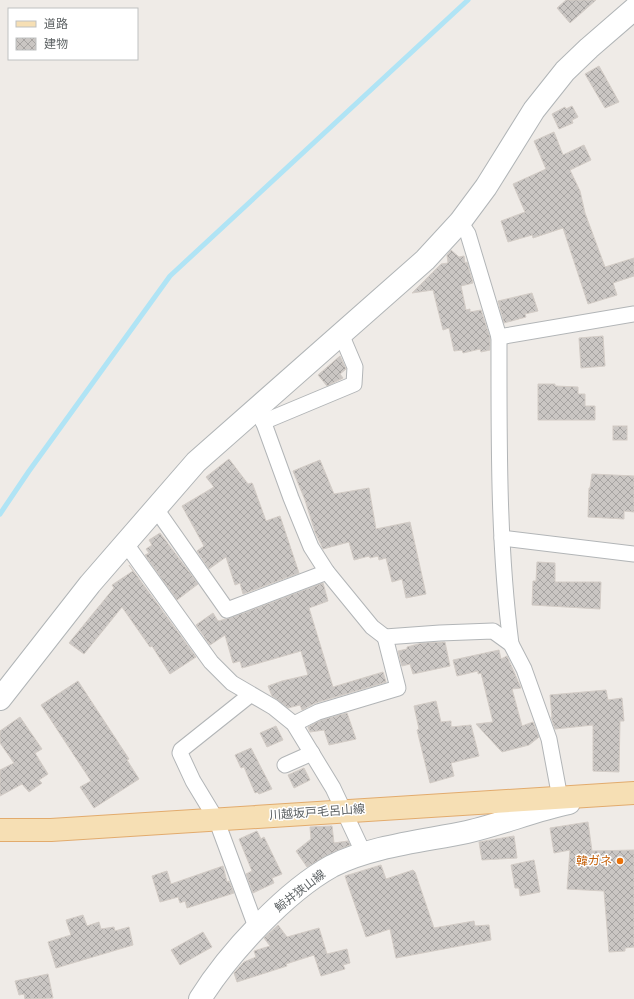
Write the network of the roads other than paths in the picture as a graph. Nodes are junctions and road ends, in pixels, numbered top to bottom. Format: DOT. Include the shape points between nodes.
graph roads {
  1 [pos="634,9"];
  2 [pos="460,222"];
  3 [pos="634,314"];
  4 [pos="341,334"];
  5 [pos="499,337"];
  6 [pos="261,415"];
  7 [pos="156,508"];
  8 [pos="502,538"];
  9 [pos="126,544"];
  10 [pos="634,554"];
  11 [pos="327,572"];
  12 [pos="386,637"];
  13 [pos="511,644"];
  14 [pos="250,695"];
  15 [pos="0,699"];
  16 [pos="294,724"];
  17 [pos="312,753"];
  18 [pos="285,764"];
  19 [pos="630,793"];
  20 [pos="560,798"];
  21 [pos="472,803"];
  22 [pos="402,807"];
  23 [pos="342,810"];
  24 [pos="216,819"];
  25 [pos="0,830"];
  26 [pos="468,832"];
  27 [pos="432,838"];
  28 [pos="364,854"];
  29 [pos="256,927"];
  30 [pos="200,999"];
  1 -- 2 [label="street" via="565,71 534,110 486,187"];
  2 -- 4 [label="street" via="426,260"];
  2 -- 5 [label="street" via="468,234"];
  3 -- 5 [label="street"];
  4 -- 6 [label="street"];
  4 -- 6 [label="street" via="355,367 354,384"];
  5 -- 8 [label="street"];
  6 -- 7 [label="street" via="196,462"];
  6 -- 11 [label="street" via="302,526 311,547"];
  7 -- 9 [label="street"];
  7 -- 11 [label="street" via="227,610"];
  8 -- 10 [label="street"];
  8 -- 13 [label="street" via="504,590"];
  9 -- 14 [label="street" via="211,662 232,683"];
  9 -- 15 [label="street" via="90,584"];
  11 -- 12 [label="street" via="372,627"];
  12 -- 13 [label="street" via="493,631"];
  12 -- 16 [label="street" via="398,688 318,712"];
  13 -- 20 [label="street" via="524,669 549,739"];
  14 -- 16 [label="street"];
  14 -- 24 [label="street" via="180,753"];
  16 -- 17 [label="street"];
  17 -- 18 [label="street"];
  17 -- 23 [label="street" via="333,788"];
  19 -- 20 [label="main road, 川越坂戸毛呂山線"];
  19 -- 26 [label="street" via="560,805"];
  20 -- 21 [label="main road, 川越坂戸毛呂山線"];
  21 -- 22 [label="main road, 川越坂戸毛呂山線"];
  21 -- 26 [label="street" via="475,820"];
  21 -- 27 [label="street" via="460,824"];
  22 -- 23 [label="main road, 川越坂戸毛呂山線"];
  22 -- 27 [label="street" via="426,808 440,813 443,820 441,830"];
  23 -- 24 [label="main road, 川越坂戸毛呂山線"];
  23 -- 28 [label="street"];
  24 -- 25 [label="main road, 川越坂戸毛呂山線" via="52,830"];
  24 -- 29 [label="street"];
  26 -- 27 [label="street"];
  27 -- 28 [label="street, 鯨井狭山線"];
  28 -- 29 [label="street, 鯨井狭山線" via="332,866 300,889"];
  29 -- 30 [label="street, 鯨井狭山線"];
}
